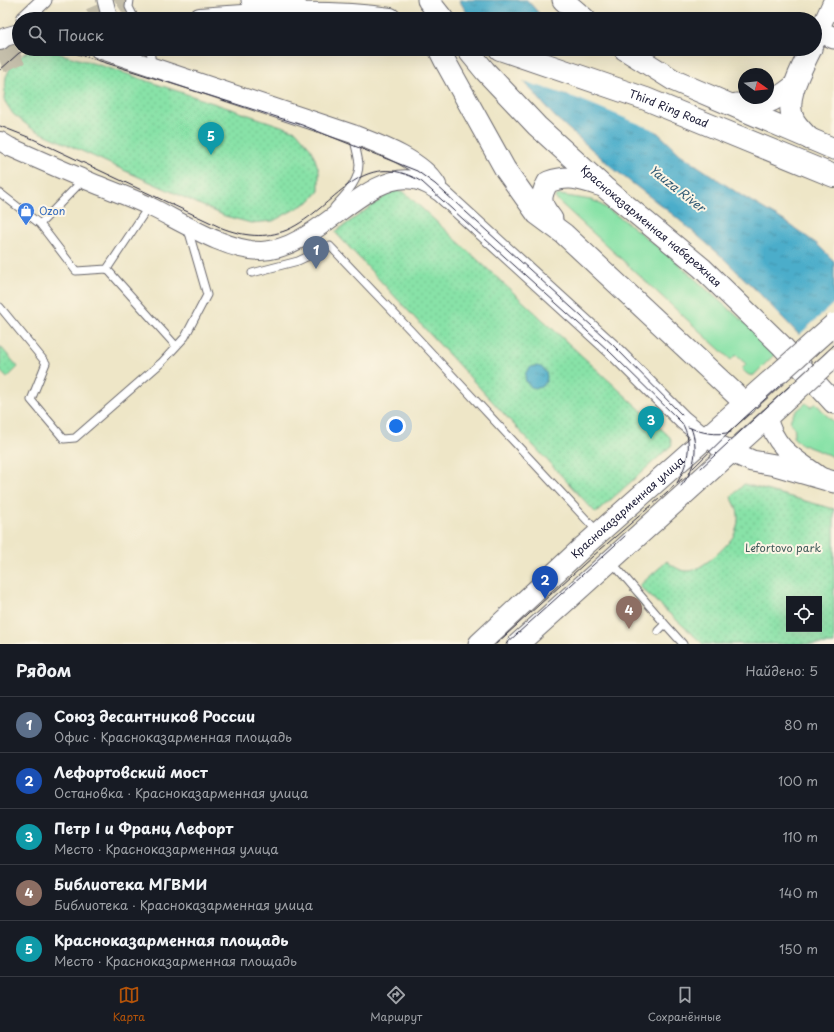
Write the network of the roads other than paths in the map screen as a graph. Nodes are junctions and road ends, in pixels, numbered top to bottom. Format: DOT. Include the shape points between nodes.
graph roads {
  1 [pos="44,0"];
  2 [pos="105,0"];
  3 [pos="130,0"];
  4 [pos="252,0"];
  5 [pos="417,0"];
  6 [pos="428,0"];
  7 [pos="563,0"];
  8 [pos="833,0"];
  9 [pos="31,12"];
  10 [pos="108,12"];
  11 [pos="131,12"];
  12 [pos="329,12"];
  13 [pos="423,12"];
  14 [pos="437,12"];
  15 [pos="577,12"];
  16 [pos="822,34"];
  17 [pos="133,56"];
  18 [pos="136,56"];
  19 [pos="442,56"];
  20 [pos="473,56"];
  21 [pos="520,56"];
  22 [pos="635,56"];
  23 [pos="811,56"];
  24 [pos="147,59"];
  25 [pos="794,86"];
  26 [pos="728,104"];
  27 [pos="353,134"];
  28 [pos="810,139"];
  29 [pos="0,141"];
  30 [pos="834,149"];
  31 [pos="834,176"];
  32 [pos="84,179"];
  33 [pos="604,187"];
  34 [pos="0,193"];
  35 [pos="441,193"];
  36 [pos="149,206"];
  37 [pos="40,224"];
  38 [pos="188,226"];
  39 [pos="317,230"];
  40 [pos="564,234"];
  41 [pos="107,269"];
  42 [pos="252,273"];
  43 [pos="0,307"];
  44 [pos="834,324"];
  45 [pos="176,346"];
  46 [pos="834,358"];
  47 [pos="834,403"];
  48 [pos="746,404"];
  49 [pos="768,418"];
  50 [pos="705,438"];
  51 [pos="731,452"];
  52 [pos="829,480"];
  53 [pos="598,533"];
  54 [pos="610,560"];
  55 [pos="665,624"];
  56 [pos="658,631"];
  57 [pos="479,644"];
  58 [pos="518,644"];
  59 [pos="683,644"];
  1 -- 9 [label="street"];
  2 -- 10 [label="street"];
  3 -- 11 [label="lane"];
  4 -- 12 [label="main road" via="288,8"];
  5 -- 13 [label="main road"];
  6 -- 14 [label="main road"];
  7 -- 15 [label="main road"];
  8 -- 16 [label="street"];
  17 -- 24 [label="street"];
  18 -- 24 [label="street"];
  19 -- 40 [label="main road" via="505,169 537,214"];
  20 -- 33 [label="main road, Красноказарменная набережная" via="537,126"];
  21 -- 31 [label="main road, Third Ring Road" via="646,99"];
  22 -- 26 [label="main road" via="675,81"];
  23 -- 25 [label="main road"];
  24 -- 27 [label="street"];
  25 -- 26 [label="main road" via="777,99 758,106"];
  25 -- 28 [label="main road" via="791,106 795,121"];
  26 -- 28 [label="main road"];
  27 -- 35 [label="street" via="394,151 414,163 434,180"];
  27 -- 39 [label="lane" via="359,164 356,180"];
  28 -- 30 [label="main road"];
  29 -- 32 [label="street"];
  32 -- 36 [label="street"];
  32 -- 37 [label="lane"];
  33 -- 40 [label="main road" via="574,178 559,178 548,182 542,192 541,202"];
  33 -- 47 [label="main road, Красноказарменная набережная" via="702,268 781,345"];
  34 -- 37 [label="lane"];
  35 -- 39 [label="street" via="413,179 394,180 362,196"];
  35 -- 50 [label="street" via="611,348 683,420"];
  36 -- 38 [label="street"];
  36 -- 41 [label="lane"];
  37 -- 41 [label="lane" via="76,271"];
  38 -- 39 [label="street" via="222,242 261,251 282,247"];
  38 -- 45 [label="lane" via="207,295 185,337"];
  40 -- 48 [label="main road"];
  41 -- 45 [label="lane"];
  42 -- 53 [label="lane" via="298,261 330,246"];
  43 -- 45 [label="lane" via="46,363 31,400 64,439 75,438 161,363"];
  44 -- 48 [label="main road, Красноказарменная улица, bridge"];
  46 -- 49 [label="street, bridge"];
  48 -- 50 [label="main road, Красноказарменная улица"];
  49 -- 51 [label="street"];
  49 -- 52 [label="street" via="771,429 787,452"];
  50 -- 51 [label="main road"];
  50 -- 53 [label="main road, Красноказарменная улица"];
  51 -- 52 [label="main road"];
  51 -- 54 [label="main road"];
  53 -- 57 [label="main road, Красноказарменная улица"];
  54 -- 55 [label="lane"];
  54 -- 58 [label="main road"];
  55 -- 56 [label="lane"];
  55 -- 59 [label="lane"];
}
